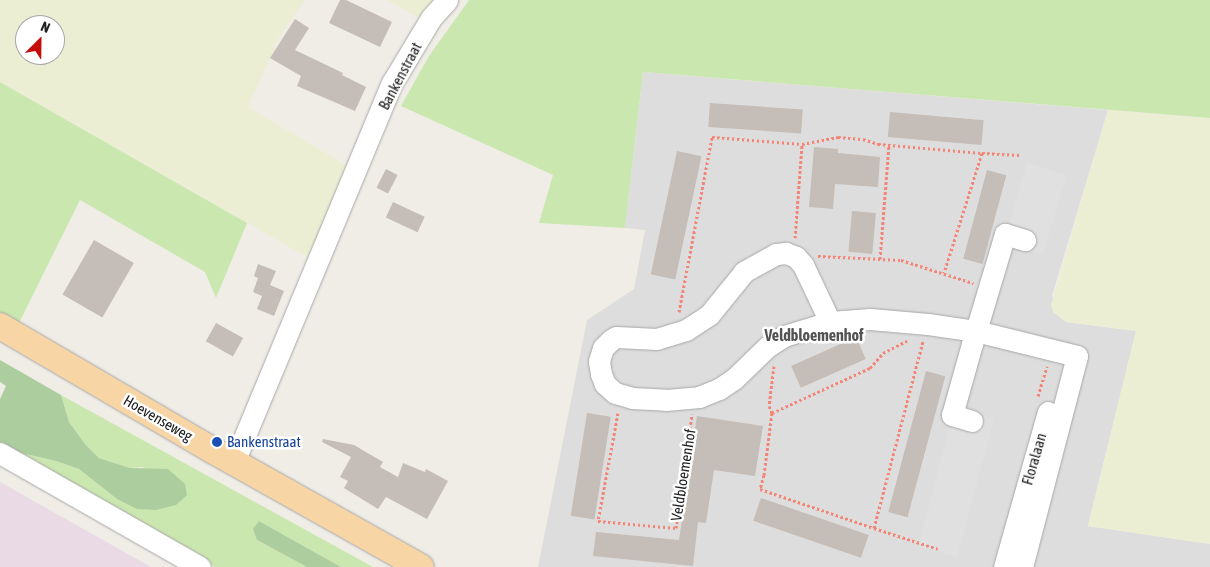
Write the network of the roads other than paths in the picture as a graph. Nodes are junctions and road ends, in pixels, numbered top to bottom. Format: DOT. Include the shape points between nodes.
graph roads {
  1 [pos="447,0"];
  2 [pos="1025,240"];
  3 [pos="830,322"];
  4 [pos="0,326"];
  5 [pos="976,330"];
  6 [pos="1071,354"];
  7 [pos="972,421"];
  8 [pos="0,453"];
  9 [pos="234,462"];
  10 [pos="200,567"];
  11 [pos="421,567"];
  12 [pos="1004,567"];
  13 [pos="1022,567"];
  1 -- 9 [label="street, Bankenstraat" via="431,18 392,83"];
  2 -- 5 [label="street" via="1005,234"];
  3 -- 3 [label="street" via="784,336 719,390 694,398 640,399 622,395 605,384 601,374 599,361 603,348 616,337 647,339 686,330 709,315 744,272 776,254 795,258 809,275"];
  3 -- 5 [label="street" via="870,319 927,328"];
  4 -- 9 [label="main road, Hoevenseweg"];
  5 -- 6 [label="street"];
  5 -- 7 [label="street" via="952,415"];
  6 -- 12 [label="street, Floralaan"];
  6 -- 13 [label="street, Floralaan"];
  8 -- 10 [label="street"];
  9 -- 11 [label="main road, Hoevenseweg"];
}
